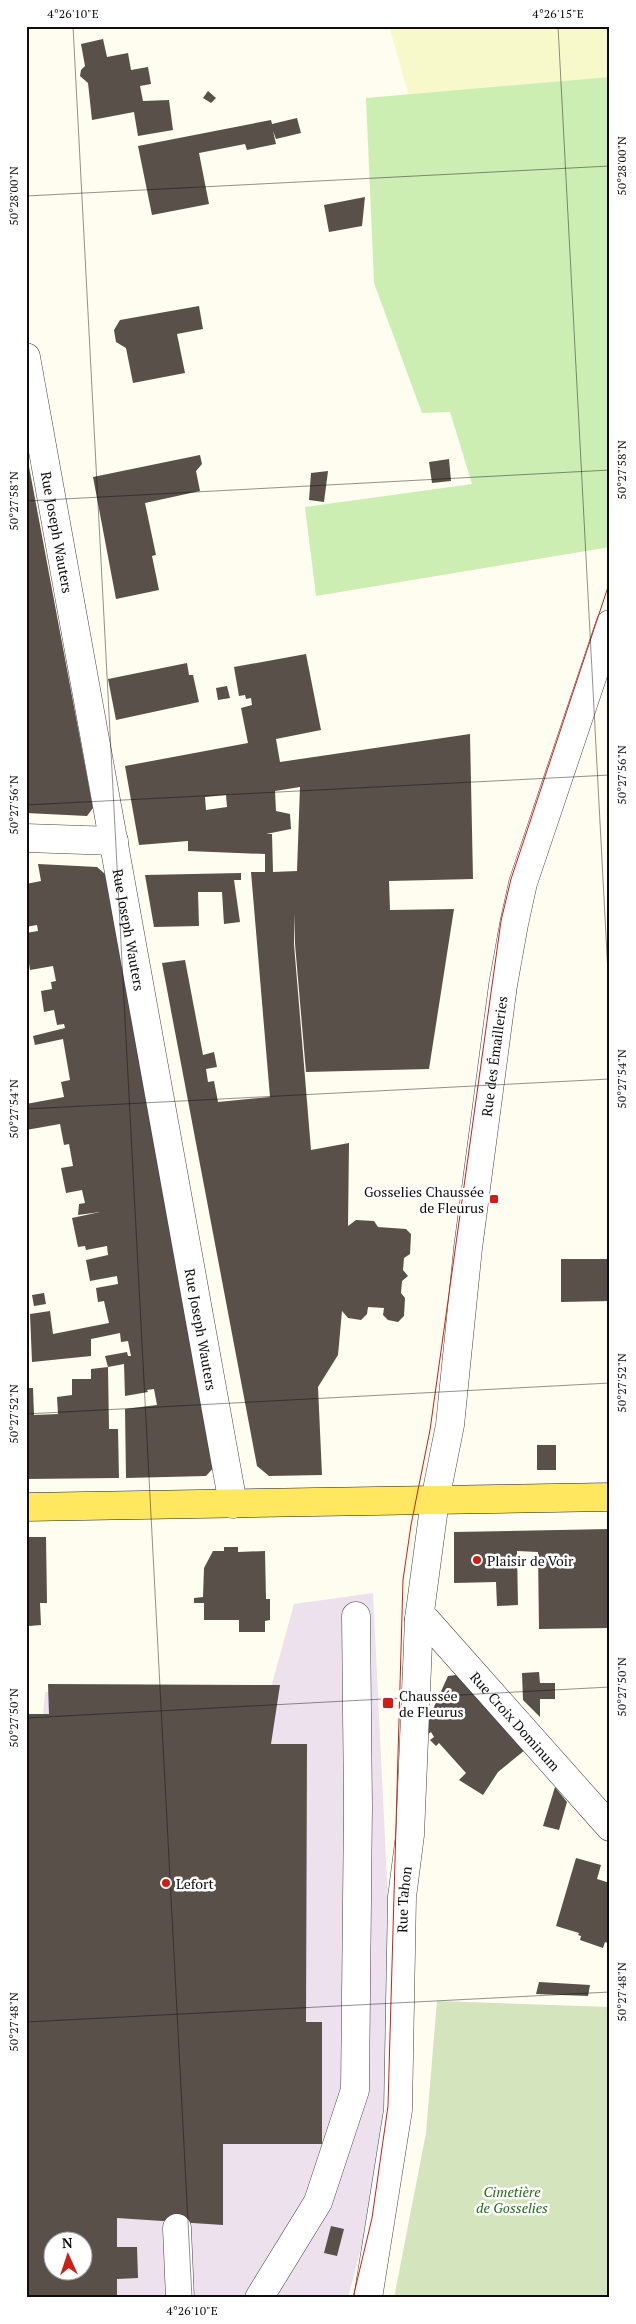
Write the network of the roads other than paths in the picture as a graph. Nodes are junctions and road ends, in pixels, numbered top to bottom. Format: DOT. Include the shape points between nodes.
graph roads {
  1 [pos="26,358"];
  2 [pos="610,624"];
  3 [pos="26,838"];
  4 [pos="114,841"];
  5 [pos="610,1497"];
  6 [pos="435,1500"];
  7 [pos="234,1504"];
  8 [pos="26,1507"];
  9 [pos="356,1616"];
  10 [pos="419,1619"];
  11 [pos="610,1827"];
  12 [pos="177,2228"];
  13 [pos="180,2298"];
  14 [pos="258,2298"];
  15 [pos="368,2298"];
  1 -- 4 [label="street, Rue Joseph Wauters"];
  2 -- 6 [label="street, Rue des Émailleries" via="523,883 514,924 468,1248 450,1425"];
  3 -- 4 [label="street"];
  4 -- 7 [label="street, Rue Joseph Wauters"];
  5 -- 6 [label="main road"];
  6 -- 7 [label="main road"];
  6 -- 10 [label="street, Rue Tahon"];
  7 -- 8 [label="main road"];
  9 -- 14 [label="street" via="355,2090 318,2202"];
  10 -- 11 [label="street, Rue Croix Dominum" via="426,1620"];
  10 -- 15 [label="street, Rue Tahon" via="410,1835 402,1897 398,2110"];
  12 -- 13 [label="street"];
}
